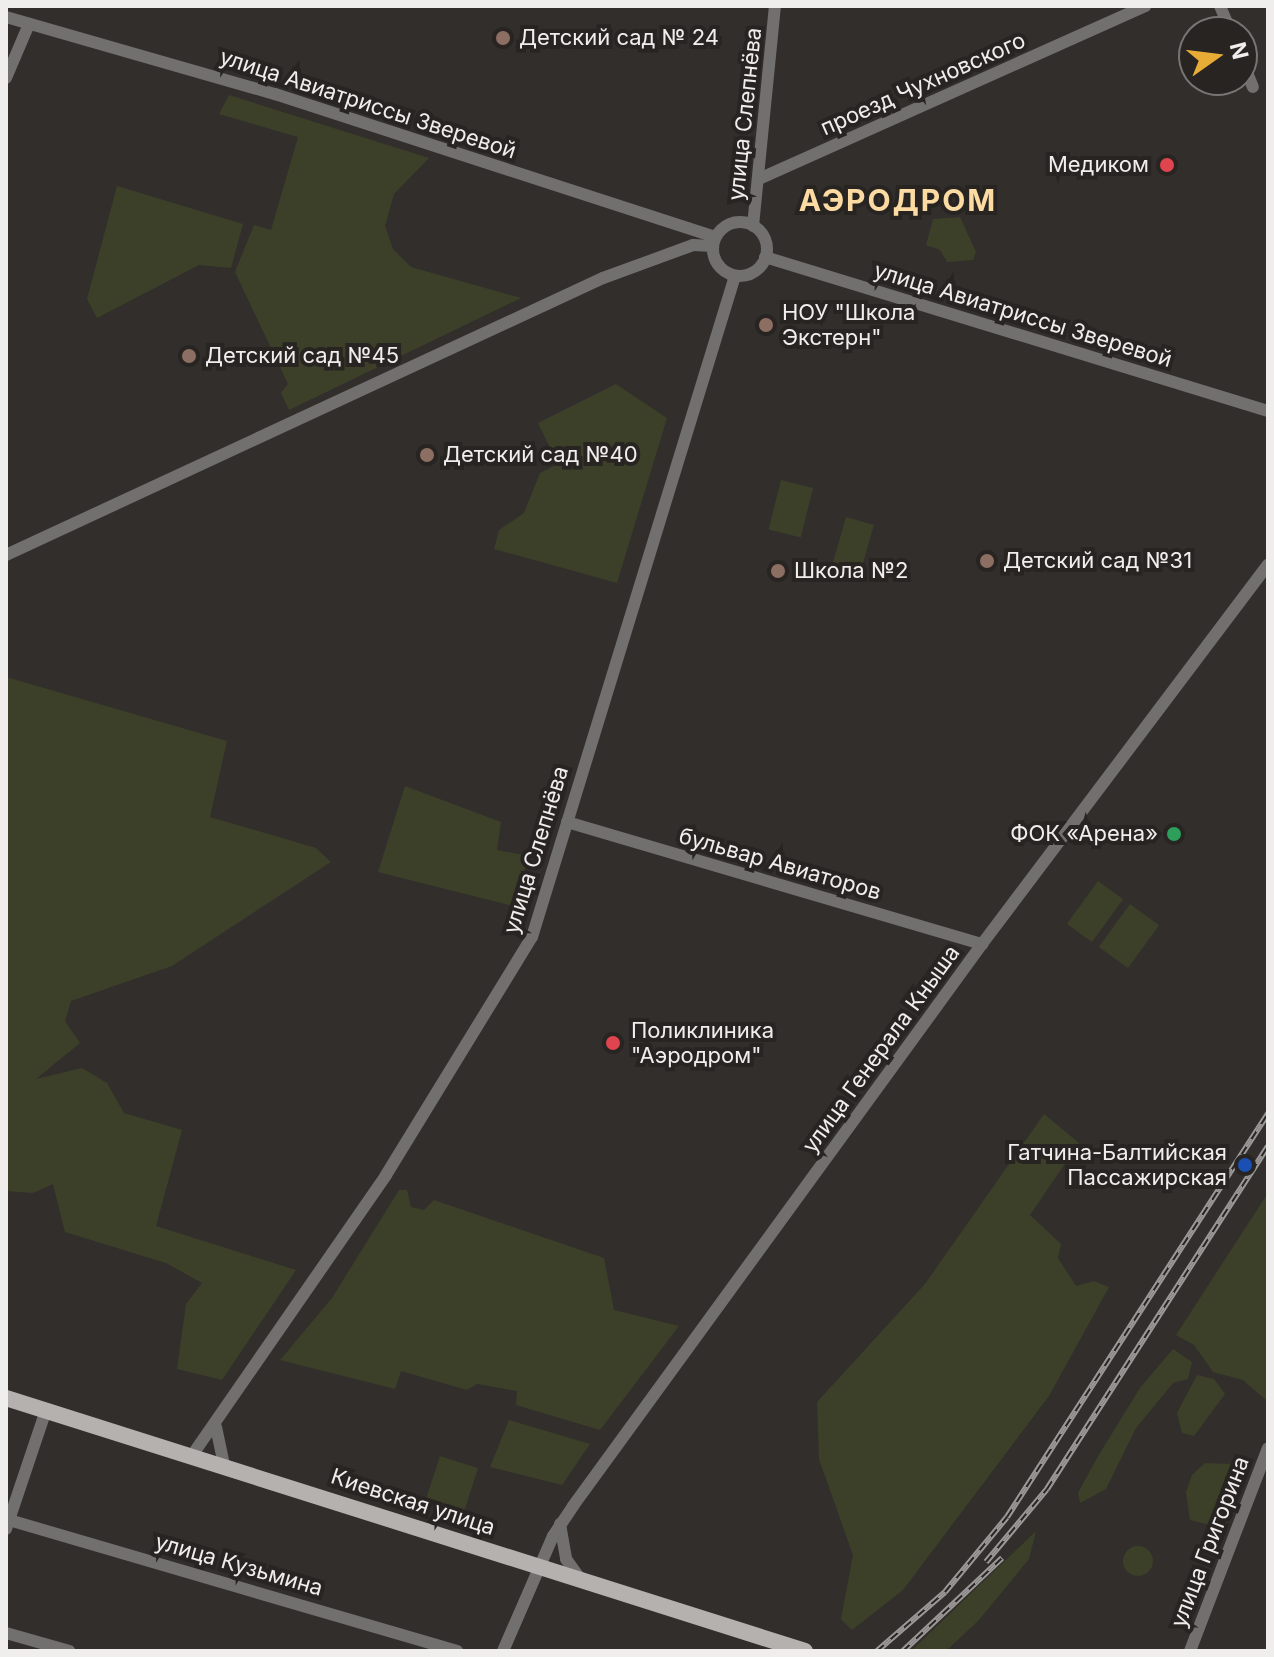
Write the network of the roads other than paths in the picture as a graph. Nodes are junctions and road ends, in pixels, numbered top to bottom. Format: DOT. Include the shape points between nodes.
graph roads {
  1 [pos="775,6"];
  2 [pos="1145,6"];
  3 [pos="6,17"];
  4 [pos="29,24"];
  5 [pos="6,78"];
  6 [pos="761,178"];
  7 [pos="668,221"];
  8 [pos="753,226"];
  9 [pos="714,242"];
  10 [pos="668,252"];
  11 [pos="765,257"];
  12 [pos="735,276"];
  13 [pos="1268,411"];
  14 [pos="6,555"];
  15 [pos="1268,565"];
  16 [pos="567,822"];
  17 [pos="982,944"];
  18 [pos="6,1398"];
  19 [pos="46,1410"];
  20 [pos="216,1427"];
  21 [pos="1268,1448"];
  22 [pos="193,1454"];
  23 [pos="224,1464"];
  24 [pos="1264,1468"];
  25 [pos="8,1524"];
  26 [pos="560,1524"];
  27 [pos="540,1566"];
  28 [pos="580,1578"];
  29 [pos="6,1633"];
  30 [pos="69,1651"];
  31 [pos="457,1651"];
  32 [pos="503,1651"];
  33 [pos="805,1651"];
  34 [pos="1190,1651"];
  1 -- 6 [label="street, улица Слепнёва"];
  2 -- 6 [label="street, проезд Чухновского"];
  3 -- 4 [label="street, улица Авиатриссы Зверевой"];
  4 -- 5 [label="street"];
  4 -- 7 [label="street, улица Авиатриссы Зверевой" via="275,94"];
  6 -- 8 [label="street, улица Слепнёва"];
  7 -- 9 [label="street, улица Авиатриссы Зверевой"];
  7 -- 10 [label="street" via="678,240"];
  8 -- 9 [label="street" via="725,227"];
  8 -- 11 [label="street" via="766,245"];
  9 -- 10 [label="street"];
  9 -- 12 [label="street" via="723,271"];
  10 -- 14 [label="street"];
  11 -- 12 [label="street" via="748,275"];
  11 -- 13 [label="street, улица Авиатриссы Зверевой"];
  12 -- 16 [label="street, улица Слепнёва"];
  15 -- 17 [label="street, улица Генерала Кныша"];
  16 -- 17 [label="street, бульвар Авиаторов"];
  16 -- 20 [label="street, улица Слепнёва" via="532,937 513,975"];
  17 -- 26 [label="street, улица Генерала Кныша"];
  18 -- 19 [label="main road, Киевская улица"];
  19 -- 22 [label="main road, Киевская улица"];
  19 -- 25 [label="street"];
  20 -- 22 [label="street, улица Слепнёва"];
  20 -- 23 [label="street"];
  21 -- 24 [label="street, улица Григорина"];
  22 -- 23 [label="main road, Киевская улица"];
  23 -- 27 [label="main road, Киевская улица"];
  24 -- 34 [label="street, улица Григорина"];
  25 -- 31 [label="street, улица Кузьмина"];
  26 -- 27 [label="street, улица Генерала Кныша"];
  26 -- 28 [label="street" via="566,1559"];
  27 -- 28 [label="main road, Киевская улица"];
  27 -- 32 [label="street, улица Генерала Кныша"];
  28 -- 33 [label="main road, Киевская улица"];
  29 -- 30 [label="street"];
}
